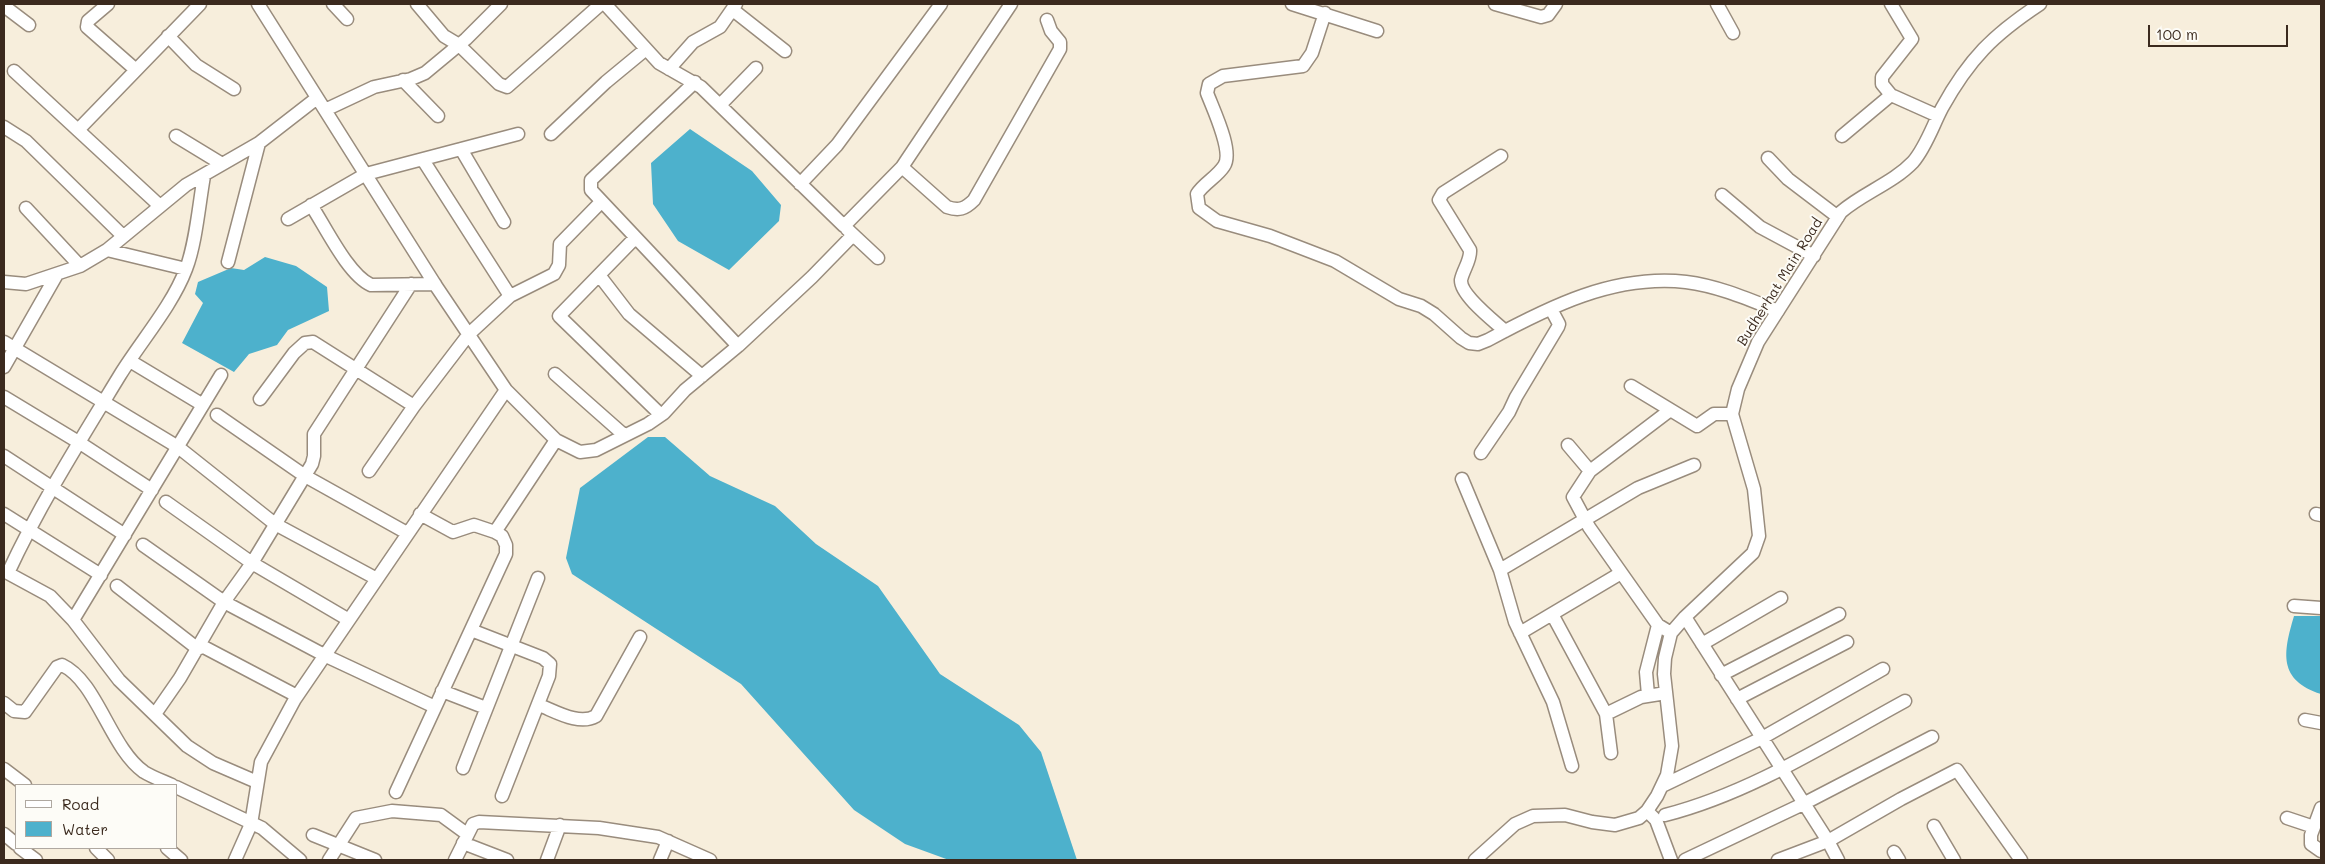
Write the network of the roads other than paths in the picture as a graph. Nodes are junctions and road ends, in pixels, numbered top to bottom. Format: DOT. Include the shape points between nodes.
graph roads {
  1 [pos="108,4"];
  2 [pos="200,4"];
  3 [pos="258,4"];
  4 [pos="333,4"];
  5 [pos="416,4"];
  6 [pos="501,4"];
  7 [pos="603,4"];
  8 [pos="941,4"];
  9 [pos="1011,4"];
  10 [pos="1292,4"];
  11 [pos="1496,4"];
  12 [pos="1556,4"];
  13 [pos="1717,4"];
  14 [pos="1891,4"];
  15 [pos="2040,4"];
  16 [pos="4,6"];
  17 [pos="734,7"];
  18 [pos="1325,13"];
  19 [pos="347,19"];
  20 [pos="1048,20"];
  21 [pos="29,25"];
  22 [pos="1377,31"];
  23 [pos="1734,33"];
  24 [pos="168,36"];
  25 [pos="458,45"];
  26 [pos="646,49"];
  27 [pos="785,51"];
  28 [pos="756,68"];
  29 [pos="669,69"];
  30 [pos="14,70"];
  31 [pos="136,70"];
  32 [pos="403,80"];
  33 [pos="695,82"];
  34 [pos="234,89"];
  35 [pos="1891,95"];
  36 [pos="317,98"];
  37 [pos="720,105"];
  38 [pos="325,110"];
  39 [pos="438,116"];
  40 [pos="1938,116"];
  41 [pos="4,127"];
  42 [pos="78,130"];
  43 [pos="518,134"];
  44 [pos="551,134"];
  45 [pos="176,136"];
  46 [pos="1842,136"];
  47 [pos="259,144"];
  48 [pos="461,149"];
  49 [pos="1501,156"];
  50 [pos="1768,158"];
  51 [pos="423,160"];
  52 [pos="222,164"];
  53 [pos="902,167"];
  54 [pos="366,174"];
  55 [pos="204,176"];
  56 [pos="800,184"];
  57 [pos="1722,195"];
  58 [pos="601,202"];
  59 [pos="311,205"];
  60 [pos="160,206"];
  61 [pos="26,208"];
  62 [pos="1829,211"];
  63 [pos="288,219"];
  64 [pos="504,222"];
  65 [pos="848,230"];
  66 [pos="123,236"];
  67 [pos="635,238"];
  68 [pos="107,250"];
  69 [pos="1814,256"];
  70 [pos="878,258"];
  71 [pos="228,262"];
  72 [pos="80,266"];
  73 [pos="186,269"];
  74 [pos="599,275"];
  75 [pos="56,276"];
  76 [pos="4,282"];
  77 [pos="412,284"];
  78 [pos="435,284"];
  79 [pos="510,296"];
  80 [pos="1551,309"];
  81 [pos="1778,311"];
  82 [pos="1505,331"];
  83 [pos="469,334"];
  84 [pos="4,342"];
  85 [pos="738,346"];
  86 [pos="15,349"];
  87 [pos="130,360"];
  88 [pos="4,367"];
  89 [pos="358,369"];
  90 [pos="555,374"];
  91 [pos="221,375"];
  92 [pos="702,376"];
  93 [pos="1631,386"];
  94 [pos="506,390"];
  95 [pos="4,397"];
  96 [pos="260,399"];
  97 [pos="104,402"];
  98 [pos="203,405"];
  99 [pos="414,406"];
  100 [pos="1669,411"];
  101 [pos="1732,414"];
  102 [pos="217,415"];
  103 [pos="661,415"];
  104 [pos="624,435"];
  105 [pos="556,440"];
  106 [pos="80,443"];
  107 [pos="1568,445"];
  108 [pos="178,447"];
  109 [pos="1481,453"];
  110 [pos="4,456"];
  111 [pos="1694,464"];
  112 [pos="369,471"];
  113 [pos="1590,471"];
  114 [pos="304,476"];
  115 [pos="1462,479"];
  116 [pos="54,487"];
  117 [pos="152,490"];
  118 [pos="166,502"];
  119 [pos="4,514"];
  120 [pos="420,514"];
  121 [pos="1587,520"];
  122 [pos="275,524"];
  123 [pos="29,530"];
  124 [pos="495,532"];
  125 [pos="407,533"];
  126 [pos="125,535"];
  127 [pos="143,545"];
  128 [pos="252,563"];
  129 [pos="1500,570"];
  130 [pos="6,572"];
  131 [pos="1621,573"];
  132 [pos="101,575"];
  133 [pos="538,578"];
  134 [pos="377,579"];
  135 [pos="117,586"];
  136 [pos="1781,598"];
  137 [pos="224,602"];
  138 [pos="2294,606"];
  139 [pos="2321,608"];
  140 [pos="1552,614"];
  141 [pos="1839,614"];
  142 [pos="1684,617"];
  143 [pos="73,620"];
  144 [pos="349,620"];
  145 [pos="1658,625"];
  146 [pos="471,630"];
  147 [pos="1671,632"];
  148 [pos="1520,633"];
  149 [pos="640,637"];
  150 [pos="1847,642"];
  151 [pos="1702,644"];
  152 [pos="512,646"];
  153 [pos="199,647"];
  154 [pos="326,656"];
  155 [pos="1883,669"];
  156 [pos="1721,675"];
  157 [pos="442,690"];
  158 [pos="1666,693"];
  159 [pos="1648,695"];
  160 [pos="297,696"];
  161 [pos="1737,700"];
  162 [pos="1906,701"];
  163 [pos="4,703"];
  164 [pos="538,705"];
  165 [pos="435,707"];
  166 [pos="486,708"];
  167 [pos="155,714"];
  168 [pos="1606,714"];
  169 [pos="2305,720"];
  170 [pos="2321,723"];
  171 [pos="1932,737"];
  172 [pos="1762,738"];
  173 [pos="1611,754"];
  174 [pos="1572,766"];
  175 [pos="4,768"];
  176 [pos="463,768"];
  177 [pos="1780,769"];
  178 [pos="24,784"];
  179 [pos="170,784"];
  180 [pos="1662,786"];
  181 [pos="178,788"];
  182 [pos="396,792"];
  183 [pos="255,793"];
  184 [pos="502,796"];
  185 [pos="1803,804"];
  186 [pos="2321,808"];
  187 [pos="1647,811"];
  188 [pos="1664,815"];
  189 [pos="2287,818"];
  190 [pos="252,824"];
  191 [pos="560,825"];
  192 [pos="1934,826"];
  193 [pos="2314,827"];
  194 [pos="4,834"];
  195 [pos="312,835"];
  196 [pos="465,839"];
  197 [pos="668,841"];
  198 [pos="1828,841"];
  199 [pos="15,843"];
  200 [pos="338,844"];
  201 [pos="21,849"];
  202 [pos="97,849"];
  203 [pos="168,849"];
  204 [pos="2318,854"];
  205 [pos="2016,859"];
  206 [pos="36,860"];
  207 [pos="108,860"];
  208 [pos="181,860"];
  209 [pos="235,860"];
  210 [pos="300,860"];
  211 [pos="329,860"];
  212 [pos="375,860"];
  213 [pos="455,860"];
  214 [pos="507,860"];
  215 [pos="547,860"];
  216 [pos="660,860"];
  217 [pos="710,860"];
  218 [pos="1475,860"];
  219 [pos="1671,860"];
  220 [pos="1685,860"];
  221 [pos="1778,860"];
  222 [pos="1838,860"];
  223 [pos="1954,860"];
  1 -- 31 [label="street" via="88,21 86,27"];
  2 -- 24 [label="street"];
  3 -- 36 [label="street"];
  4 -- 19 [label="street"];
  5 -- 25 [label="street" via="444,36"];
  6 -- 25 [label="street"];
  7 -- 25 [label="street" via="507,87 499,84"];
  7 -- 26 [label="street"];
  8 -- 56 [label="street" via="837,145"];
  9 -- 53 [label="street"];
  10 -- 18 [label="street"];
  11 -- 12 [label="street" via="1541,16 1548,15"];
  13 -- 23 [label="street"];
  14 -- 35 [label="street" via="1912,39 1882,77 1882,84"];
  15 -- 40 [label="street, Budherhat Main Road" via="1991,40 1974,57"];
  16 -- 21 [label="street"];
  17 -- 27 [label="street"];
  17 -- 29 [label="street" via="720,26 693,42"];
  18 -- 22 [label="street"];
  18 -- 82 [label="street" via="1312,53 1303,66 1223,76 1209,84 1208,93 1228,158 1197,194 1199,208 1217,220 1335,261 1399,299 1421,306 1470,343 1478,344"];
  20 -- 53 [label="street" via="1060,48 974,200 965,208 956,210 947,206"];
  24 -- 31 [label="street"];
  24 -- 34 [label="street" via="196,65"];
  25 -- 32 [label="street" via="425,73"];
  26 -- 29 [label="street"];
  26 -- 44 [label="street"];
  28 -- 37 [label="street"];
  29 -- 33 [label="street"];
  30 -- 42 [label="street"];
  31 -- 42 [label="street"];
  32 -- 38 [label="street" via="374,87"];
  32 -- 39 [label="street"];
  33 -- 37 [label="street"];
  33 -- 58 [label="street" via="591,180 591,190"];
  35 -- 40 [label="street"];
  35 -- 46 [label="street"];
  36 -- 38 [label="street"];
  36 -- 47 [label="street"];
  37 -- 56 [label="street"];
  38 -- 54 [label="street"];
  40 -- 62 [label="street, Budherhat Main Road" via="1913,161 1858,198"];
  41 -- 66 [label="street" via="26,141"];
  42 -- 60 [label="street"];
  43 -- 48 [label="street"];
  45 -- 52 [label="street"];
  47 -- 52 [label="street"];
  47 -- 71 [label="street"];
  48 -- 51 [label="street"];
  48 -- 64 [label="street"];
  49 -- 82 [label="street" via="1443,193 1439,200 1470,250 1461,282 1463,288 1470,299"];
  50 -- 62 [label="street" via="1788,179"];
  51 -- 54 [label="street"];
  51 -- 79 [label="street"];
  52 -- 55 [label="street"];
  53 -- 65 [label="street"];
  54 -- 59 [label="street"];
  54 -- 78 [label="street"];
  55 -- 60 [label="street" via="186,185"];
  55 -- 73 [label="street"];
  56 -- 65 [label="street"];
  57 -- 69 [label="street" via="1760,227"];
  58 -- 67 [label="street"];
  58 -- 79 [label="street" via="560,244 559,266 554,274"];
  59 -- 63 [label="street"];
  59 -- 77 [label="street" via="351,268 363,280 371,284"];
  60 -- 66 [label="street"];
  61 -- 72 [label="street"];
  62 -- 69 [label="street, Budherhat Main Road"];
  65 -- 70 [label="street"];
  65 -- 85 [label="street" via="812,277"];
  66 -- 68 [label="street"];
  67 -- 74 [label="street"];
  67 -- 85 [label="street"];
  68 -- 72 [label="street"];
  68 -- 73 [label="street"];
  69 -- 81 [label="street, Budherhat Main Road"];
  72 -- 75 [label="street"];
  73 -- 87 [label="street"];
  74 -- 92 [label="street" via="629,314"];
  74 -- 103 [label="street" via="559,316"];
  75 -- 76 [label="street" via="26,284"];
  75 -- 86 [label="street"];
  77 -- 78 [label="street"];
  77 -- 89 [label="street"];
  78 -- 83 [label="street"];
  79 -- 83 [label="street"];
  80 -- 81 [label="street" via="1596,289 1658,281 1709,287 1737,294"];
  80 -- 82 [label="street"];
  80 -- 109 [label="street" via="1558,327 1509,412"];
  81 -- 101 [label="street, Budherhat Main Road" via="1747,365"];
  83 -- 94 [label="street"];
  83 -- 99 [label="street"];
  84 -- 86 [label="street"];
  85 -- 92 [label="street"];
  86 -- 88 [label="street"];
  86 -- 97 [label="street"];
  87 -- 97 [label="street"];
  87 -- 98 [label="street"];
  89 -- 96 [label="street" via="313,342 305,342"];
  89 -- 99 [label="street"];
  89 -- 114 [label="street" via="314,434 314,460"];
  90 -- 104 [label="street"];
  91 -- 98 [label="street"];
  92 -- 103 [label="street"];
  93 -- 100 [label="street"];
  94 -- 105 [label="street"];
  94 -- 120 [label="street"];
  95 -- 106 [label="street"];
  97 -- 106 [label="street"];
  97 -- 108 [label="street"];
  98 -- 108 [label="street"];
  99 -- 112 [label="street"];
  100 -- 101 [label="street" via="1697,426 1714,414"];
  100 -- 113 [label="street"];
  101 -- 142 [label="street" via="1754,489 1759,536 1747,560"];
  102 -- 114 [label="street"];
  103 -- 104 [label="street"];
  104 -- 105 [label="street" via="596,450 580,452"];
  105 -- 124 [label="street"];
  106 -- 116 [label="street"];
  106 -- 117 [label="street"];
  107 -- 113 [label="street"];
  108 -- 117 [label="street"];
  108 -- 122 [label="street"];
  110 -- 116 [label="street"];
  111 -- 121 [label="street" via="1638,488"];
  113 -- 121 [label="street" via="1572,498"];
  114 -- 122 [label="street"];
  114 -- 125 [label="street"];
  115 -- 129 [label="street"];
  116 -- 123 [label="street"];
  116 -- 126 [label="street"];
  117 -- 126 [label="street"];
  118 -- 128 [label="street"];
  119 -- 123 [label="street"];
  120 -- 124 [label="street" via="453,532 474,525"];
  120 -- 125 [label="street"];
  121 -- 129 [label="street"];
  121 -- 131 [label="street"];
  122 -- 128 [label="street"];
  122 -- 134 [label="street"];
  123 -- 130 [label="street"];
  123 -- 132 [label="street"];
  124 -- 146 [label="street" via="502,536 506,554"];
  125 -- 134 [label="street"];
  126 -- 132 [label="street"];
  127 -- 137 [label="street"];
  128 -- 137 [label="street"];
  128 -- 144 [label="street"];
  129 -- 148 [label="street"];
  130 -- 143 [label="street" via="50,596"];
  131 -- 140 [label="street"];
  131 -- 145 [label="street"];
  132 -- 143 [label="street"];
  133 -- 152 [label="street"];
  134 -- 144 [label="street"];
  135 -- 153 [label="street"];
  136 -- 151 [label="street"];
  137 -- 153 [label="street"];
  137 -- 154 [label="street"];
  138 -- 139 [label="street"];
  140 -- 148 [label="street"];
  140 -- 168 [label="street"];
  141 -- 156 [label="street"];
  142 -- 147 [label="street"];
  142 -- 151 [label="street"];
  143 -- 167 [label="street" via="119,680"];
  144 -- 154 [label="street"];
  145 -- 147 [label="street"];
  145 -- 159 [label="street" via="1648,659"];
  146 -- 152 [label="street"];
  146 -- 157 [label="street"];
  147 -- 158 [label="street" via="1665,658"];
  148 -- 174 [label="street" via="1553,702"];
  149 -- 164 [label="street" via="596,716 579,720"];
  150 -- 161 [label="street"];
  151 -- 156 [label="street"];
  152 -- 164 [label="street" via="550,664"];
  152 -- 166 [label="street"];
  153 -- 160 [label="street"];
  153 -- 167 [label="street"];
  154 -- 160 [label="street"];
  154 -- 165 [label="street"];
  155 -- 172 [label="street"];
  156 -- 161 [label="street"];
  157 -- 165 [label="street"];
  157 -- 166 [label="street"];
  158 -- 159 [label="street"];
  158 -- 180 [label="street" via="1672,746"];
  159 -- 168 [label="street"];
  160 -- 183 [label="street" via="267,746"];
  161 -- 172 [label="street"];
  162 -- 177 [label="street"];
  163 -- 179 [label="street" via="25,712 57,667 62,665 83,684 122,748 143,771"];
  164 -- 184 [label="street"];
  165 -- 182 [label="street"];
  166 -- 176 [label="street"];
  167 -- 183 [label="street" via="193,750"];
  168 -- 173 [label="street"];
  169 -- 170 [label="street"];
  171 -- 185 [label="street"];
  172 -- 177 [label="street"];
  172 -- 180 [label="street"];
  175 -- 178 [label="street"];
  177 -- 185 [label="street"];
  177 -- 188 [label="street" via="1718,799"];
  180 -- 187 [label="street"];
  181 -- 190 [label="street"];
  183 -- 190 [label="street"];
  185 -- 198 [label="street"];
  185 -- 220 [label="street"];
  186 -- 193 [label="street"];
  187 -- 218 [label="street" via="1639,818 1615,825 1564,815 1533,816 1515,824"];
  187 -- 219 [label="street" via="1656,820"];
  189 -- 193 [label="street"];
  190 -- 209 [label="street"];
  190 -- 210 [label="street" via="271,834"];
  191 -- 196 [label="street" via="479,822 473,824"];
  191 -- 197 [label="street" via="599,828"];
  191 -- 215 [label="street"];
  192 -- 223 [label="street"];
  193 -- 204 [label="street" via="2311,844"];
  194 -- 199 [label="street"];
  195 -- 200 [label="street"];
  196 -- 200 [label="street" via="441,815 392,811 356,818"];
  196 -- 213 [label="street"];
  196 -- 214 [label="street"];
  197 -- 216 [label="street"];
  197 -- 217 [label="street"];
  198 -- 205 [label="street" via="1957,770"];
  198 -- 221 [label="street"];
  198 -- 222 [label="street"];
  200 -- 211 [label="street"];
  200 -- 212 [label="street"];
  201 -- 206 [label="street"];
  202 -- 207 [label="street"];
  203 -- 208 [label="street"];
}
